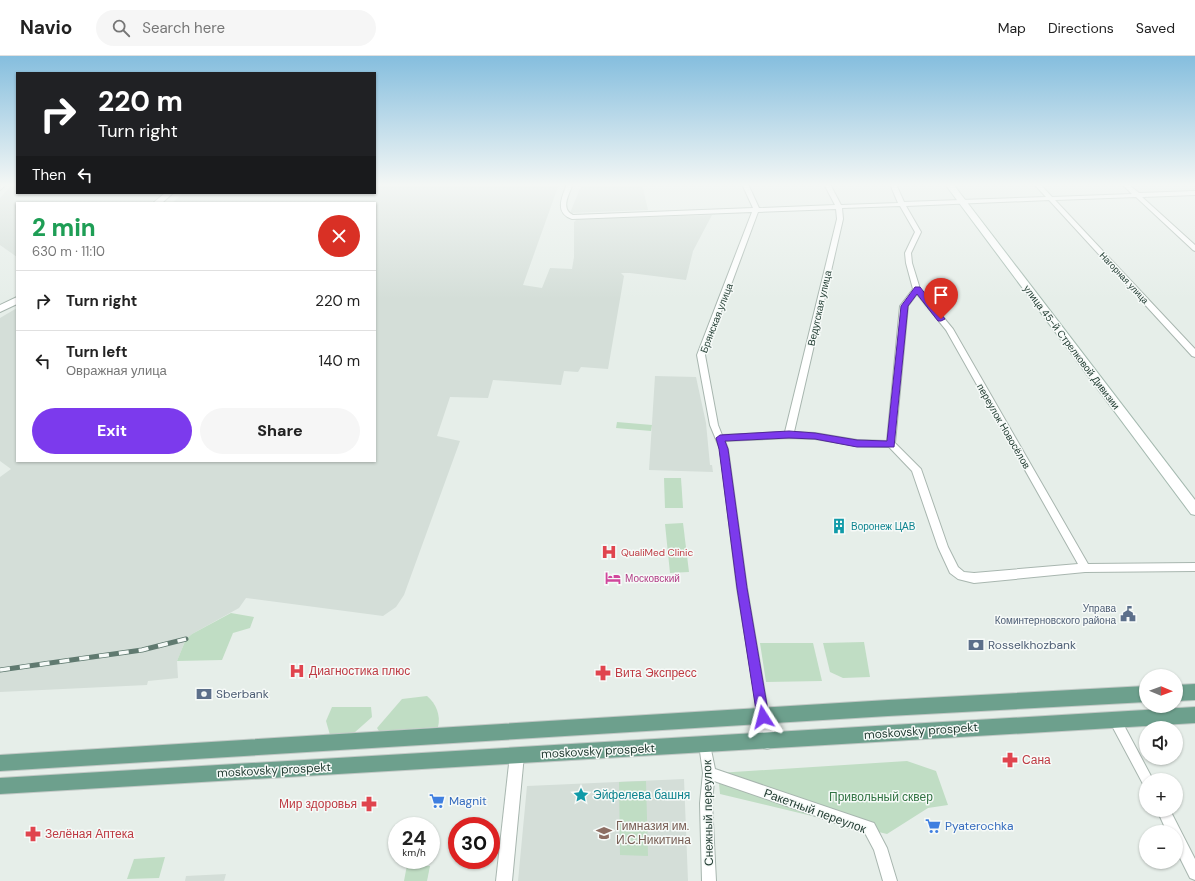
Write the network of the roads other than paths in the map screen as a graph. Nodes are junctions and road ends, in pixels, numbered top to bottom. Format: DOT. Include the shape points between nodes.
graph roads {
  1 [pos="751,222"];
  2 [pos="839,222"];
  3 [pos="912,222"];
  4 [pos="978,222"];
  5 [pos="1073,222"];
  6 [pos="1167,222"];
  7 [pos="1195,249"];
  8 [pos="917,289"];
  9 [pos="16,301"];
  10 [pos="0,309"];
  11 [pos="1195,354"];
  12 [pos="789,435"];
  13 [pos="720,438"];
  14 [pos="891,444"];
  15 [pos="1195,510"];
  16 [pos="1195,567"];
  17 [pos="1085,568"];
  18 [pos="1195,692"];
  19 [pos="1183,693"];
  20 [pos="1139,694"];
  21 [pos="1195,715"];
  22 [pos="763,717"];
  23 [pos="1115,720"];
  24 [pos="767,741"];
  25 [pos="705,744"];
  26 [pos="517,755"];
  27 [pos="0,763"];
  28 [pos="709,773"];
  29 [pos="1143,773"];
  30 [pos="0,786"];
  31 [pos="1183,850"];
  32 [pos="1195,873"];
  33 [pos="504,881"];
  34 [pos="709,881"];
  35 [pos="890,881"];
  1 -- 13 [label="street, Брянская улица" via="725,294 702,346 701,355 714,425"];
  2 -- 12 [label="street, Ведугская улица"];
  3 -- 8 [label="street" via="918,237 908,256"];
  4 -- 15 [label="main road, улица 45-й Стрелковой Дивизии"];
  5 -- 11 [label="street, Нагорная улица"];
  6 -- 7 [label="street"];
  8 -- 14 [label="street" via="904,306"];
  8 -- 17 [label="street, переулок Новосёлов" via="949,329"];
  9 -- 10 [label="street"];
  12 -- 13 [label="street"];
  12 -- 14 [label="street" via="815,436 857,444"];
  13 -- 22 [label="street, Брянская улица" via="724,449 742,588"];
  14 -- 17 [label="street" via="916,469 943,547 954,570 962,576 974,578"];
  16 -- 17 [label="street"];
  18 -- 19 [label="main road"];
  20 -- 22 [label="main road"];
  21 -- 23 [label="main road, moskovsky prospekt"];
  22 -- 24 [label="main road, Брянская улица"];
  22 -- 27 [label="main road"];
  23 -- 24 [label="main road, moskovsky prospekt"];
  23 -- 29 [label="street"];
  24 -- 25 [label="main road, moskovsky prospekt"];
  25 -- 26 [label="main road, moskovsky prospekt"];
  25 -- 28 [label="street, Снежный переулок"];
  26 -- 30 [label="main road, moskovsky prospekt"];
  26 -- 33 [label="street"];
  28 -- 34 [label="street, Снежный переулок" via="706,803"];
  28 -- 35 [label="street, Ракетный переулок" via="869,828 880,848"];
  31 -- 32 [label="street"];
}
